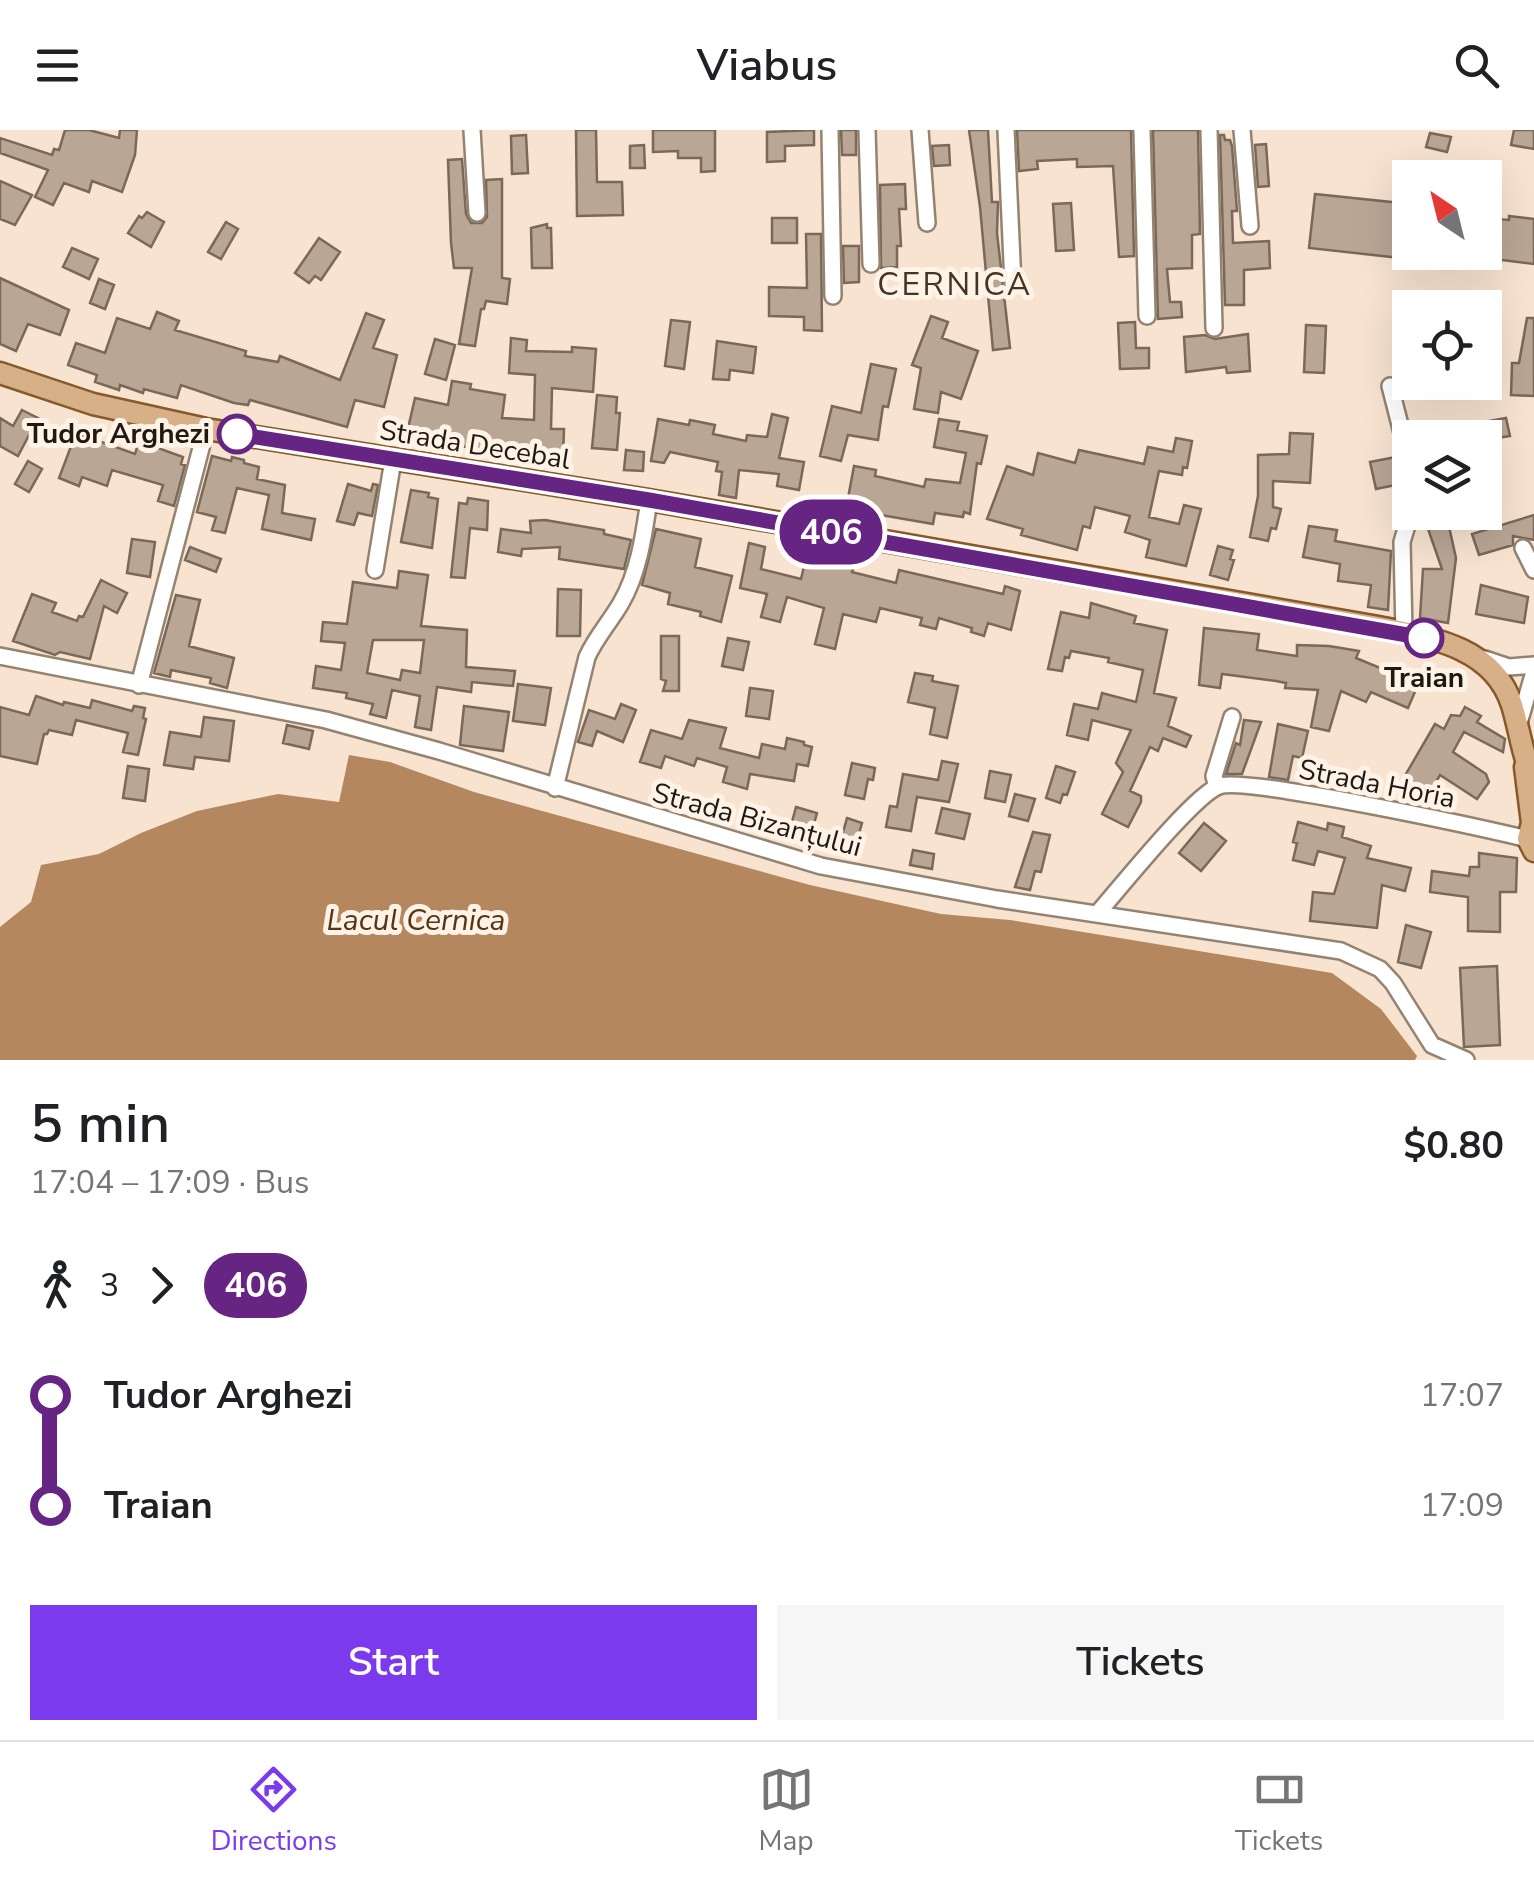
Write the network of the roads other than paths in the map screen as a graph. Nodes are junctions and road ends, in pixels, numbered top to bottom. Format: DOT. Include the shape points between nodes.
graph roads {
  1 [pos="472,130"];
  2 [pos="830,130"];
  3 [pos="866,130"];
  4 [pos="920,130"];
  5 [pos="1006,130"];
  6 [pos="1142,130"];
  7 [pos="1209,130"];
  8 [pos="1242,130"];
  9 [pos="477,214"];
  10 [pos="927,223"];
  11 [pos="1250,226"];
  12 [pos="871,264"];
  13 [pos="1012,284"];
  14 [pos="833,296"];
  15 [pos="1147,316"];
  16 [pos="1214,328"];
  17 [pos="0,373"];
  18 [pos="1390,386"];
  19 [pos="1399,420"];
  20 [pos="206,429"];
  21 [pos="392,460"];
  22 [pos="649,500"];
  23 [pos="1407,530"];
  24 [pos="1523,548"];
  25 [pos="375,570"];
  26 [pos="1534,570"];
  27 [pos="1404,633"];
  28 [pos="1475,655"];
  29 [pos="0,656"];
  30 [pos="1534,669"];
  31 [pos="139,685"];
  32 [pos="1510,698"];
  33 [pos="1232,717"];
  34 [pos="1518,727"];
  35 [pos="1524,760"];
  36 [pos="1534,780"];
  37 [pos="1216,787"];
  38 [pos="555,788"];
  39 [pos="1532,834"];
  40 [pos="1097,914"];
  41 [pos="1466,1060"];
  1 -- 9 [label="street"];
  2 -- 14 [label="street"];
  3 -- 12 [label="street"];
  4 -- 10 [label="street"];
  5 -- 13 [label="street"];
  6 -- 15 [label="street"];
  7 -- 16 [label="street"];
  8 -- 11 [label="street"];
  17 -- 20 [label="main road, Strada Decebal" via="93,404"];
  18 -- 19 [label="street"];
  20 -- 21 [label="main road, Strada Decebal"];
  20 -- 31 [label="street"];
  21 -- 22 [label="main road, Strada Decebal"];
  21 -- 25 [label="street"];
  22 -- 27 [label="main road, Strada Decebal"];
  22 -- 38 [label="street" via="628,586 586,657"];
  23 -- 27 [label="street"];
  24 -- 26 [label="street"];
  27 -- 28 [label="main road, Strada Decebal"];
  28 -- 30 [label="street, Strada Decebal"];
  28 -- 32 [label="main road"];
  29 -- 31 [label="street, Strada Bizanțului"];
  30 -- 32 [label="street"];
  30 -- 34 [label="street"];
  31 -- 38 [label="street, Strada Bizanțului" via="326,720"];
  32 -- 34 [label="main road"];
  33 -- 37 [label="street"];
  34 -- 35 [label="main road"];
  35 -- 36 [label="main road"];
  35 -- 39 [label="main road"];
  37 -- 39 [label="street, Strada Horia" via="1233,784"];
  37 -- 40 [label="street"];
  38 -- 40 [label="street, Strada Bizanțului" via="820,866"];
  40 -- 41 [label="street, Strada Bizanțului" via="1359,957 1386,975 1432,1045"];
}
